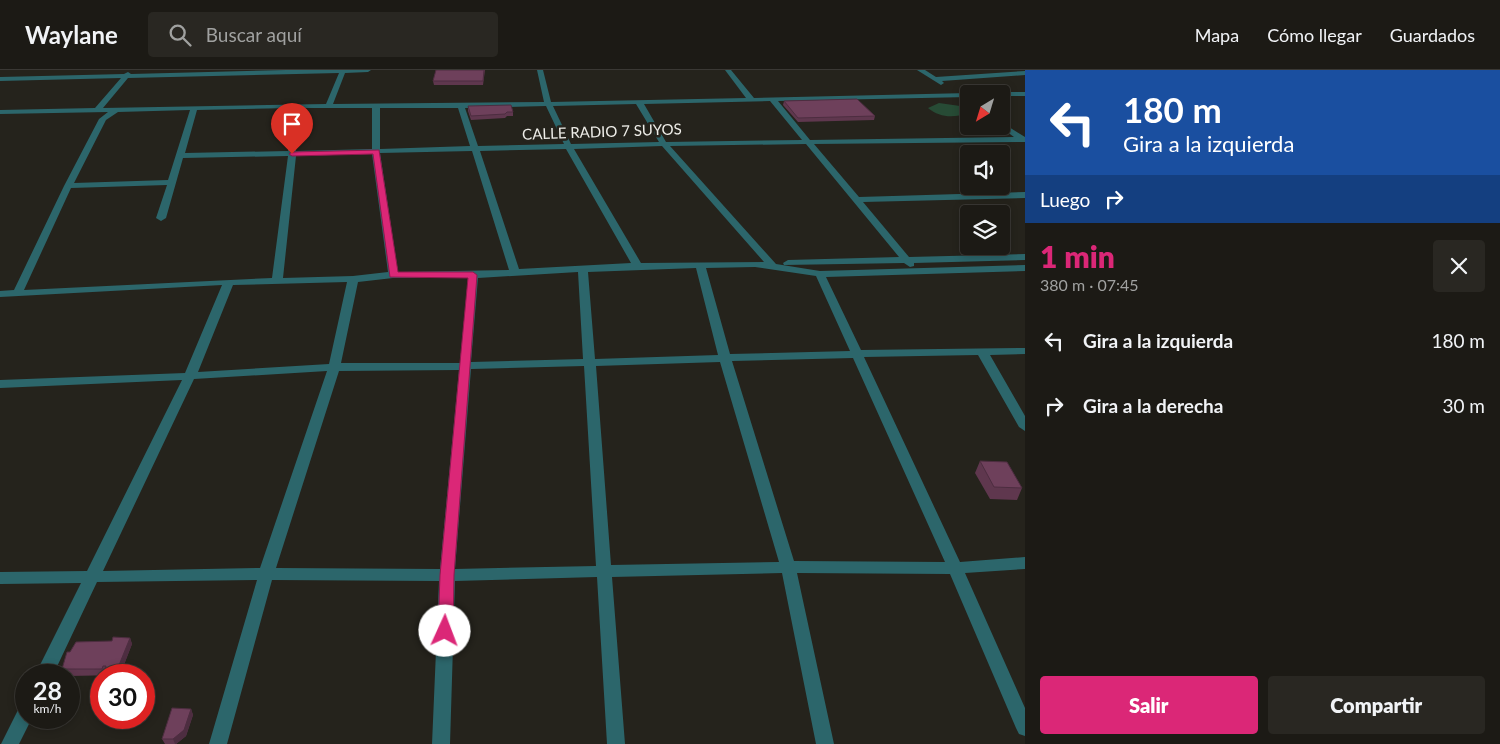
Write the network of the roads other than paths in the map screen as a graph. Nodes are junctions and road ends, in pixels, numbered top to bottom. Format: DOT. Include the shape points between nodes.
graph roads {
  1 [pos="132,70"];
  2 [pos="368,70"];
  3 [pos="540,70"];
  4 [pos="728,70"];
  5 [pos="920,70"];
  6 [pos="342,71"];
  7 [pos="1025,73"];
  8 [pos="125,77"];
  9 [pos="0,79"];
  10 [pos="934,79"];
  11 [pos="960,92"];
  12 [pos="1010,94"];
  13 [pos="1025,94"];
  14 [pos="960,95"];
  15 [pos="751,99"];
  16 [pos="772,99"];
  17 [pos="638,101"];
  18 [pos="548,103"];
  19 [pos="295,106"];
  20 [pos="329,106"];
  21 [pos="376,106"];
  22 [pos="461,106"];
  23 [pos="194,109"];
  24 [pos="97,110"];
  25 [pos="116,110"];
  26 [pos="0,112"];
  27 [pos="1010,130"];
  28 [pos="1024,140"];
  29 [pos="807,142"];
  30 [pos="664,144"];
  31 [pos="569,146"];
  32 [pos="477,150"];
  33 [pos="376,152"];
  34 [pos="292,154"];
  35 [pos="180,156"];
  36 [pos="172,182"];
  37 [pos="68,186"];
  38 [pos="1025,195"];
  39 [pos="857,200"];
  40 [pos="161,218"];
  41 [pos="1025,257"];
  42 [pos="906,260"];
  43 [pos="754,264"];
  44 [pos="771,264"];
  45 [pos="700,265"];
  46 [pos="638,266"];
  47 [pos="1025,268"];
  48 [pos="583,269"];
  49 [pos="914,270"];
  50 [pos="515,272"];
  51 [pos="820,274"];
  52 [pos="393,275"];
  53 [pos="473,275"];
  54 [pos="353,279"];
  55 [pos="277,281"];
  56 [pos="230,282"];
  57 [pos="0,294"];
  58 [pos="17,294"];
  59 [pos="1025,351"];
  60 [pos="982,352"];
  61 [pos="858,354"];
  62 [pos="725,359"];
  63 [pos="590,363"];
  64 [pos="465,366"];
  65 [pos="334,367"];
  66 [pos="190,376"];
  67 [pos="0,384"];
  68 [pos="1025,427"];
  69 [pos="1025,563"];
  70 [pos="788,567"];
  71 [pos="955,568"];
  72 [pos="604,571"];
  73 [pos="266,574"];
  74 [pos="447,575"];
  75 [pos="91,576"];
  76 [pos="0,578"];
  77 [pos="49,664"];
  78 [pos="1025,728"];
  79 [pos="17,729"];
  80 [pos="10,744"];
  81 [pos="218,744"];
  82 [pos="441,744"];
  83 [pos="616,744"];
  84 [pos="825,744"];
  1 -- 8 [label="street"];
  2 -- 6 [label="street"];
  3 -- 18 [label="street"];
  4 -- 15 [label="street"];
  5 -- 10 [label="street"];
  6 -- 8 [label="street"];
  6 -- 20 [label="street"];
  7 -- 10 [label="street"];
  8 -- 9 [label="street"];
  8 -- 24 [label="street"];
  10 -- 11 [label="street"];
  12 -- 13 [label="street"];
  14 -- 16 [label="street"];
  15 -- 16 [label="street"];
  15 -- 17 [label="street"];
  16 -- 29 [label="street"];
  17 -- 18 [label="street"];
  17 -- 30 [label="street"];
  18 -- 22 [label="street"];
  18 -- 31 [label="street"];
  19 -- 20 [label="street"];
  19 -- 23 [label="street"];
  19 -- 34 [label="street"];
  20 -- 21 [label="street"];
  21 -- 22 [label="street"];
  21 -- 33 [label="street"];
  22 -- 32 [label="street"];
  23 -- 25 [label="street"];
  23 -- 35 [label="street"];
  24 -- 25 [label="street"];
  24 -- 26 [label="street"];
  25 -- 37 [label="street" via="103,119"];
  27 -- 28 [label="street"];
  28 -- 29 [label="street, CALLE RADIO 7 SUYOS"];
  29 -- 30 [label="street, CALLE RADIO 7 SUYOS"];
  29 -- 39 [label="street"];
  30 -- 31 [label="street, CALLE RADIO 7 SUYOS"];
  30 -- 44 [label="street"];
  31 -- 32 [label="street, CALLE RADIO 7 SUYOS"];
  31 -- 46 [label="street"];
  32 -- 33 [label="street, CALLE RADIO 7 SUYOS"];
  32 -- 50 [label="street"];
  33 -- 34 [label="street, CALLE RADIO 7 SUYOS"];
  33 -- 52 [label="street"];
  34 -- 35 [label="street, CALLE RADIO 7 SUYOS"];
  34 -- 55 [label="street"];
  35 -- 36 [label="street"];
  36 -- 37 [label="street"];
  36 -- 40 [label="street"];
  37 -- 58 [label="street"];
  38 -- 39 [label="street"];
  39 -- 42 [label="street"];
  41 -- 42 [label="street"];
  42 -- 44 [label="street"];
  42 -- 49 [label="street"];
  43 -- 44 [label="street"];
  43 -- 45 [label="street"];
  43 -- 51 [label="street"];
  45 -- 46 [label="street"];
  45 -- 62 [label="street"];
  46 -- 48 [label="street"];
  47 -- 49 [label="street"];
  48 -- 50 [label="street"];
  48 -- 63 [label="street"];
  49 -- 51 [label="street"];
  50 -- 53 [label="street"];
  51 -- 61 [label="street"];
  52 -- 53 [label="street"];
  52 -- 54 [label="street"];
  53 -- 64 [label="street"];
  54 -- 55 [label="street"];
  54 -- 65 [label="street"];
  55 -- 56 [label="street"];
  56 -- 58 [label="street"];
  56 -- 66 [label="street"];
  57 -- 58 [label="street"];
  59 -- 60 [label="street"];
  60 -- 61 [label="street"];
  60 -- 68 [label="street"];
  61 -- 62 [label="street"];
  61 -- 71 [label="street"];
  62 -- 63 [label="street"];
  62 -- 70 [label="street"];
  63 -- 64 [label="street"];
  63 -- 72 [label="street"];
  64 -- 65 [label="street"];
  64 -- 74 [label="street"];
  65 -- 66 [label="street"];
  65 -- 73 [label="street"];
  66 -- 67 [label="street"];
  66 -- 75 [label="street"];
  69 -- 71 [label="street"];
  70 -- 71 [label="street"];
  70 -- 72 [label="street"];
  70 -- 84 [label="street"];
  71 -- 78 [label="street"];
  72 -- 74 [label="street"];
  72 -- 83 [label="street"];
  73 -- 74 [label="street"];
  73 -- 75 [label="street"];
  73 -- 81 [label="street"];
  74 -- 82 [label="street"];
  75 -- 76 [label="street"];
  75 -- 77 [label="street"];
  79 -- 80 [label="street"];
}
